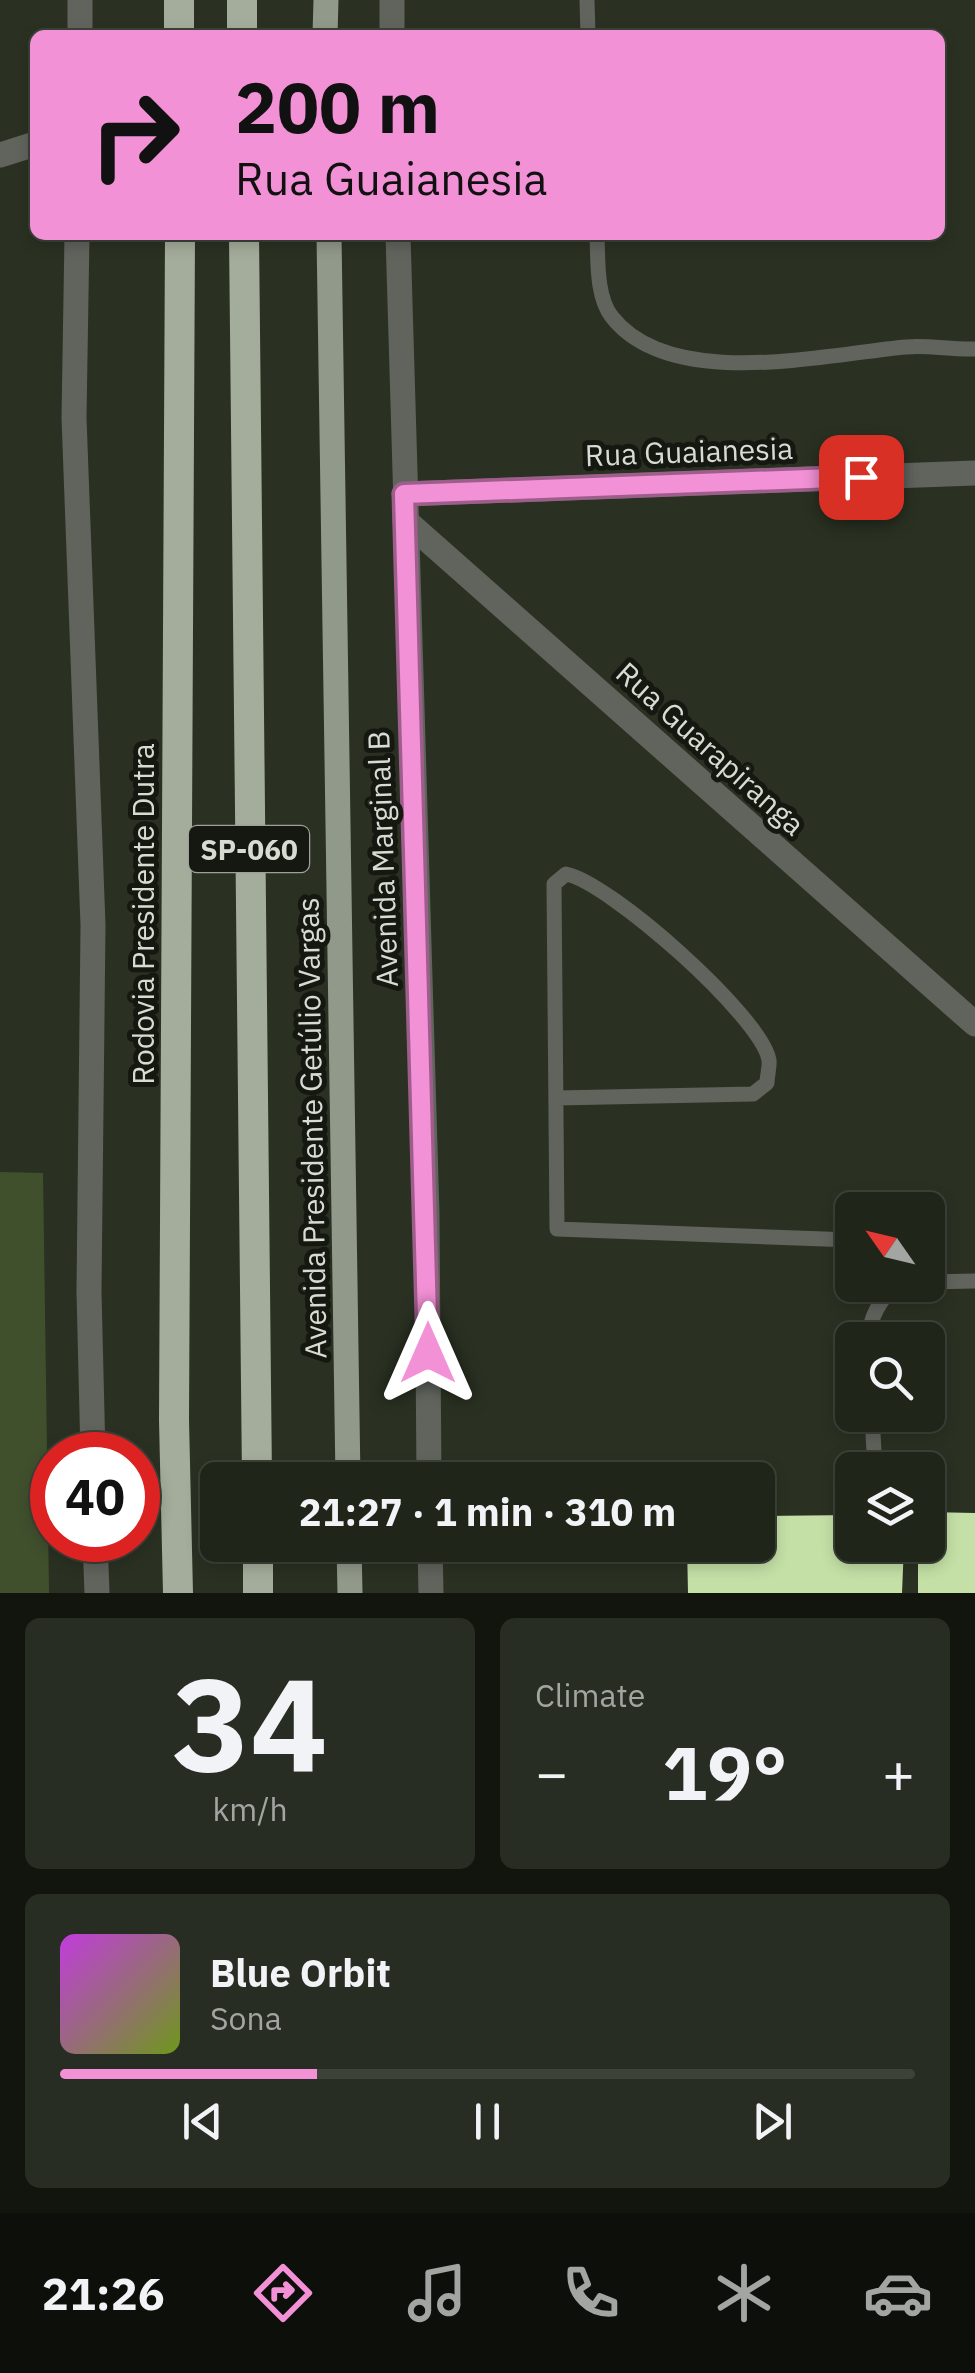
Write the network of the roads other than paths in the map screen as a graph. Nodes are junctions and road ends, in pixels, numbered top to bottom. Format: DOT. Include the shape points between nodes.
graph roads {
  1 [pos="80,0"];
  2 [pos="179,0"];
  3 [pos="242,0"];
  4 [pos="326,0"];
  5 [pos="392,0"];
  6 [pos="587,0"];
  7 [pos="80,30"];
  8 [pos="179,30"];
  9 [pos="242,30"];
  10 [pos="325,30"];
  11 [pos="392,30"];
  12 [pos="588,30"];
  13 [pos="30,146"];
  14 [pos="0,155"];
  15 [pos="78,240"];
  16 [pos="180,240"];
  17 [pos="244,240"];
  18 [pos="329,240"];
  19 [pos="398,240"];
  20 [pos="596,240"];
  21 [pos="975,348"];
  22 [pos="975,473"];
  23 [pos="405,507"];
  24 [pos="975,1024"];
  25 [pos="557,1098"];
  26 [pos="835,1239"];
  27 [pos="975,1281"];
  28 [pos="945,1282"];
  29 [pos="92,1432"];
  30 [pos="257,1462"];
  31 [pos="348,1462"];
  32 [pos="429,1462"];
  33 [pos="96,1562"];
  34 [pos="258,1562"];
  35 [pos="349,1562"];
  36 [pos="430,1562"];
  37 [pos="97,1593"];
  38 [pos="178,1593"];
  39 [pos="258,1593"];
  40 [pos="350,1593"];
  41 [pos="431,1593"];
  1 -- 7 [label="street"];
  2 -- 8 [label="highway"];
  3 -- 9 [label="highway"];
  4 -- 10 [label="main road"];
  5 -- 11 [label="street"];
  6 -- 12 [label="lane"];
  13 -- 14 [label="street"];
  15 -- 29 [label="street" via="74,418 93,926"];
  16 -- 38 [label="highway, Rodovia Presidente Dutra / SP-060"];
  17 -- 30 [label="highway, SP-060"];
  18 -- 31 [label="main road, Avenida Presidente Getúlio Vargas"];
  19 -- 23 [label="street, Avenida Marginal B"];
  20 -- 21 [label="lane" via="610,316 670,352 780,362 911,346"];
  22 -- 23 [label="street, Rua Guaianesia"];
  23 -- 24 [label="street, Rua Guarapiranga"];
  23 -- 32 [label="street, Avenida Marginal B"];
  25 -- 25 [label="lane" via="554,884 566,874 602,890 676,950 752,1026 769,1060 766,1083 753,1094"];
  25 -- 26 [label="lane" via="557,1229"];
  27 -- 28 [label="lane"];
  33 -- 37 [label="street"];
  34 -- 39 [label="highway"];
  35 -- 40 [label="main road"];
  36 -- 41 [label="street"];
}
